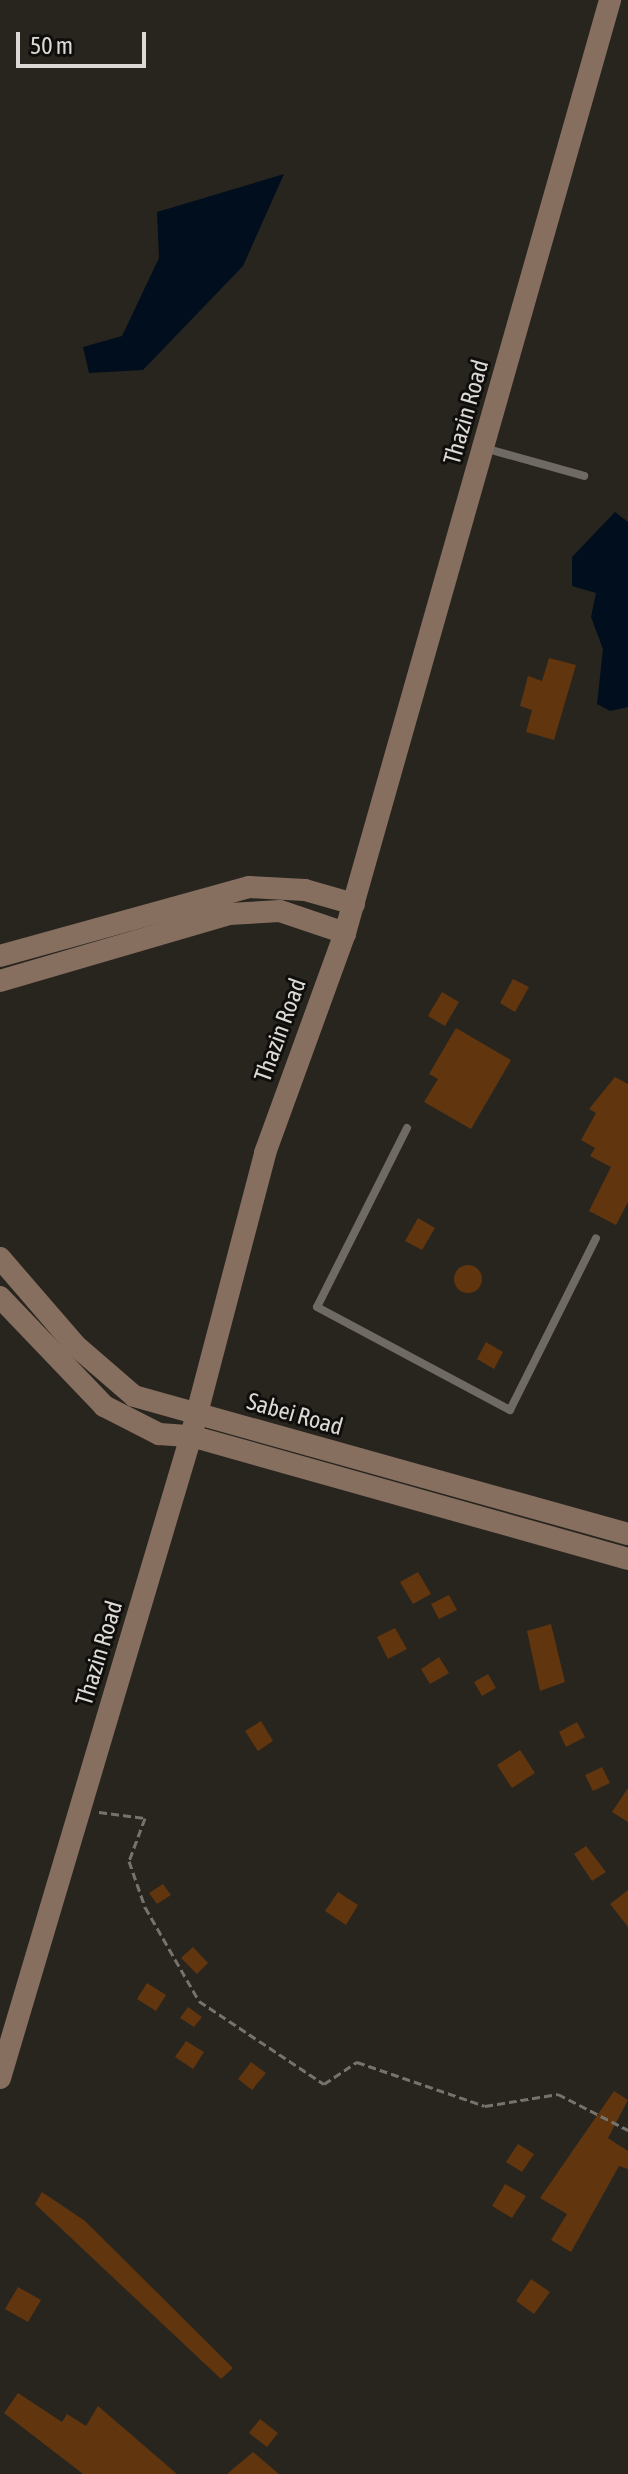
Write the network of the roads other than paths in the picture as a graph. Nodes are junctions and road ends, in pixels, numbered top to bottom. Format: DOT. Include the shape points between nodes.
graph roads {
  1 [pos="610,0"];
  2 [pos="483,447"];
  3 [pos="584,476"];
  4 [pos="354,904"];
  5 [pos="345,933"];
  6 [pos="0,956"];
  7 [pos="0,981"];
  8 [pos="407,1128"];
  9 [pos="596,1238"];
  10 [pos="0,1258"];
  11 [pos="0,1297"];
  12 [pos="194,1425"];
  13 [pos="628,1534"];
  14 [pos="628,1559"];
  15 [pos="0,2078"];
  1 -- 2 [label="main road, Thazin Road"];
  2 -- 3 [label="lane"];
  2 -- 4 [label="main road, Thazin Road"];
  4 -- 5 [label="main road, Thazin Road"];
  4 -- 6 [label="main road" via="305,890 249,887"];
  5 -- 7 [label="main road" via="280,911 229,914"];
  5 -- 12 [label="main road, Thazin Road" via="265,1153"];
  8 -- 9 [label="lane" via="317,1307 510,1410"];
  10 -- 12 [label="main road, Sabei Road" via="105,1375 134,1396"];
  11 -- 12 [label="main road, Sabei Road" via="104,1406 159,1434"];
  12 -- 13 [label="main road, Sabei Road"];
  12 -- 14 [label="main road, Sabei Road"];
  12 -- 15 [label="main road, Thazin Road"];
}
